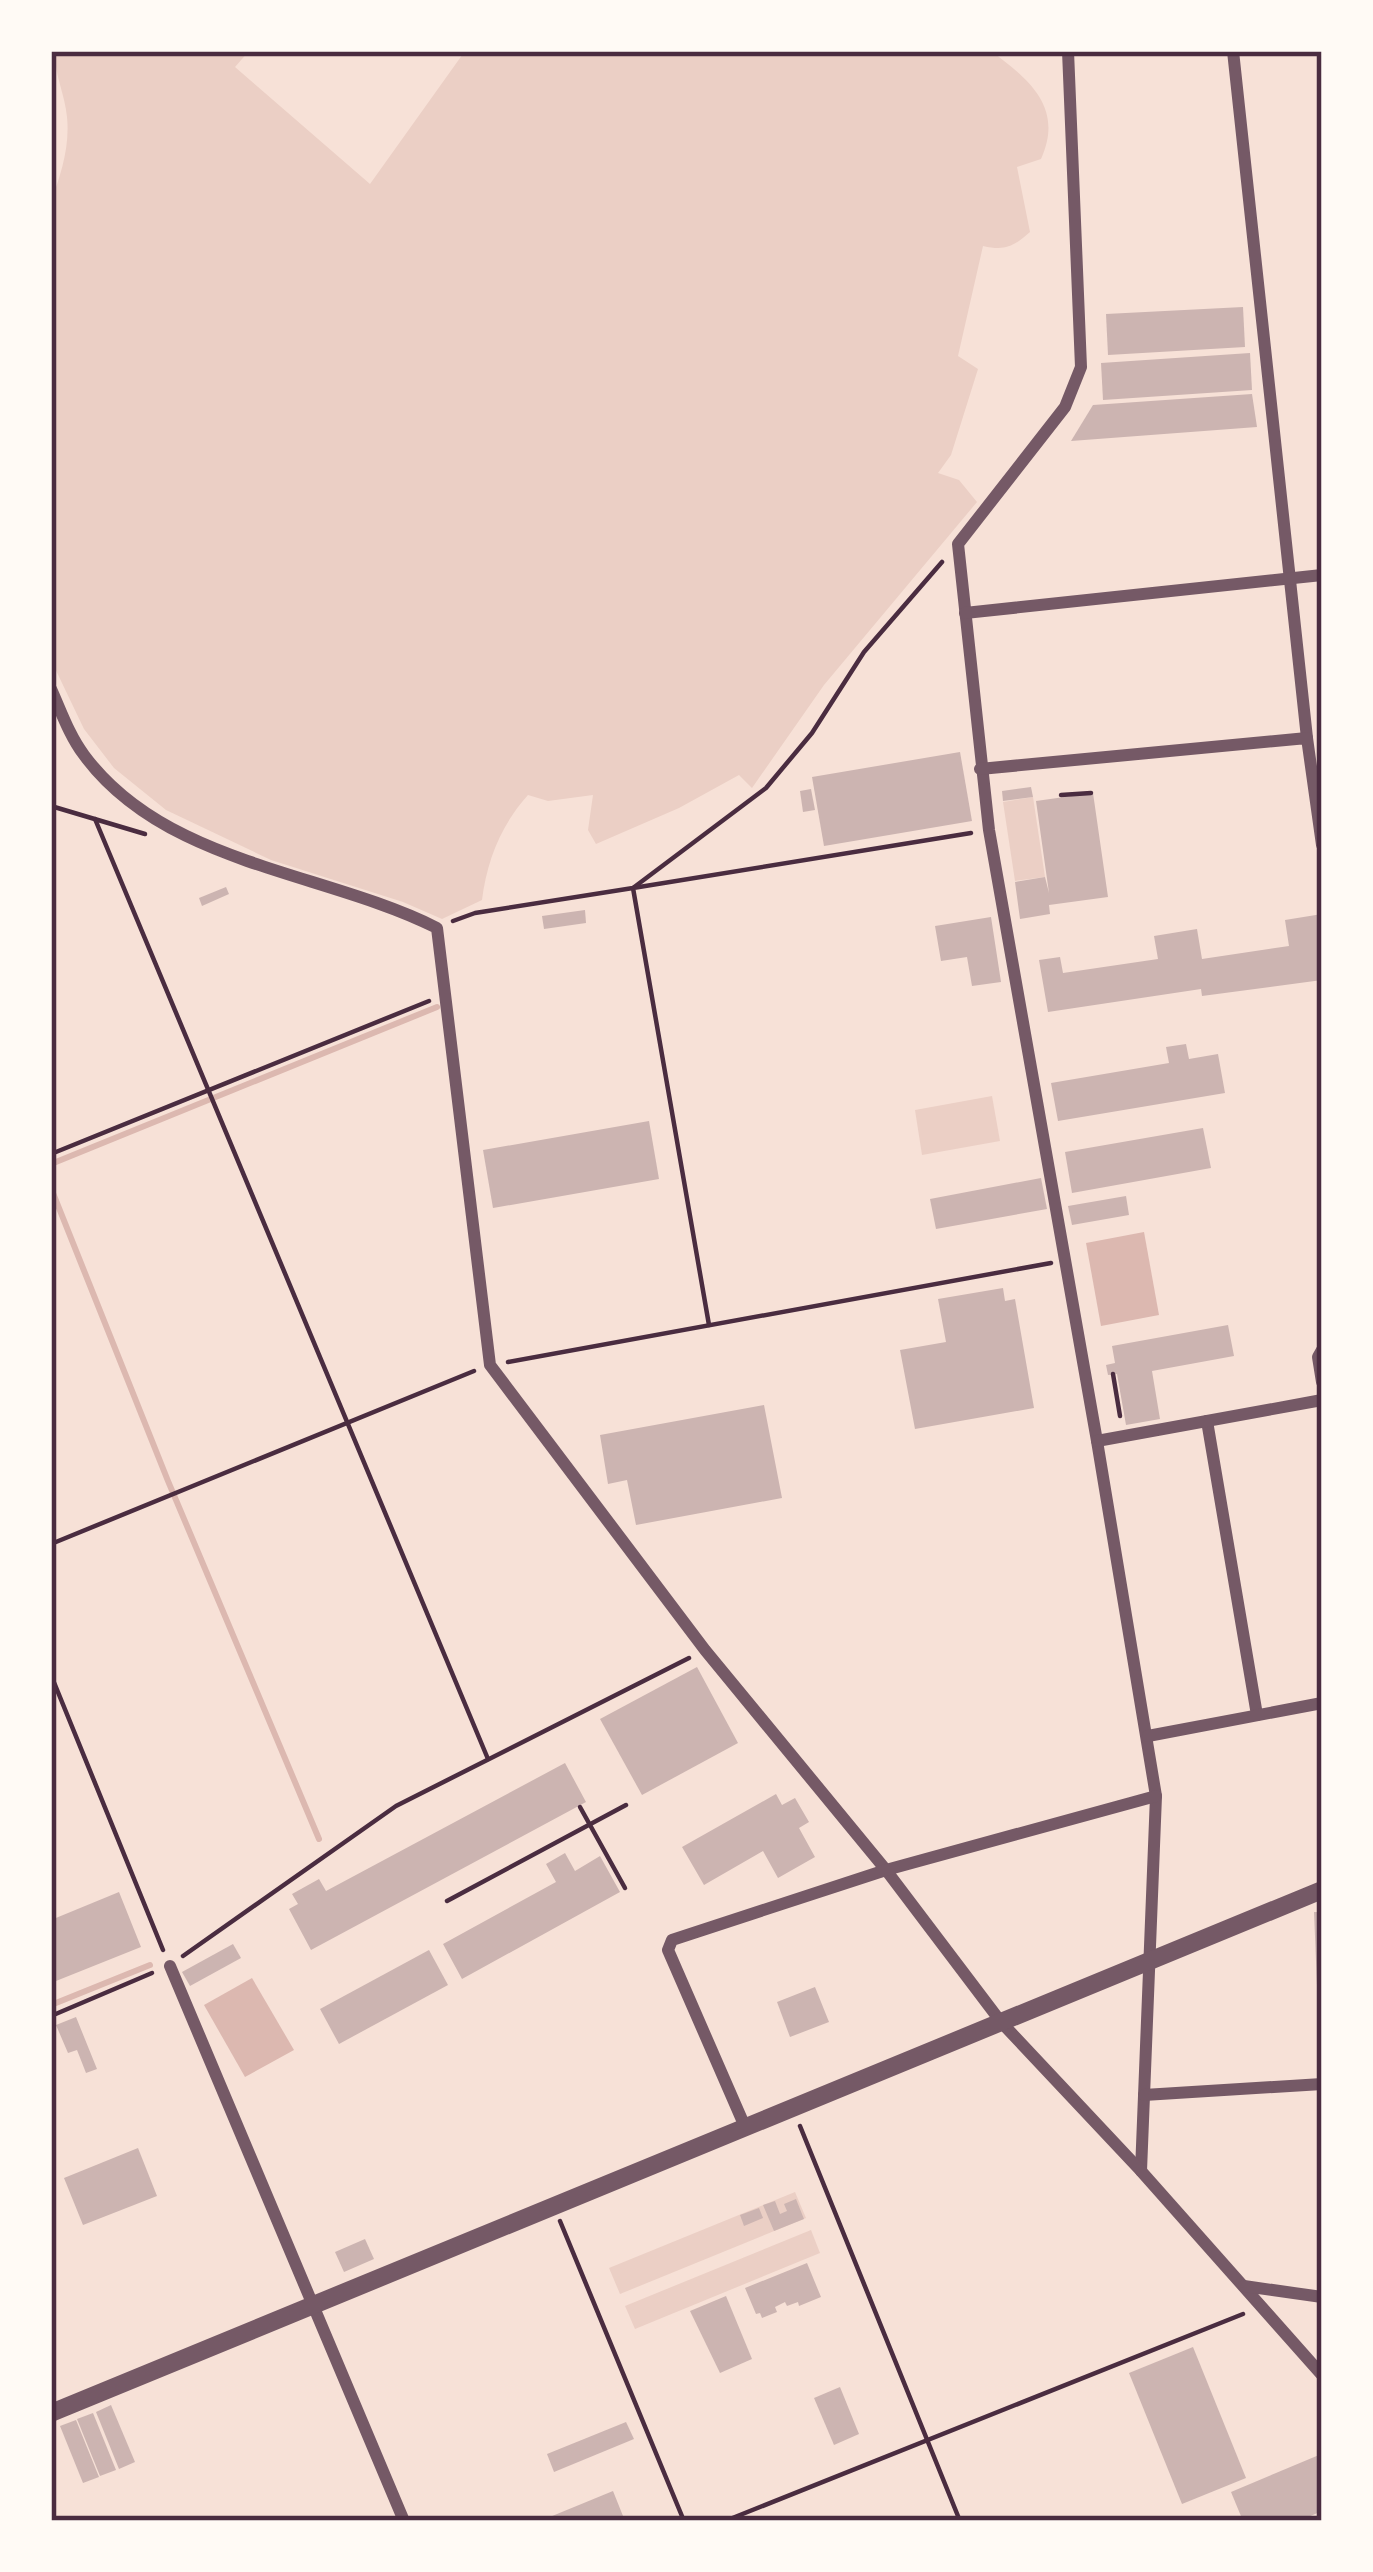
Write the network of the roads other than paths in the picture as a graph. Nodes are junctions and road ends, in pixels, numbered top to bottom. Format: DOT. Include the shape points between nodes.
graph roads {
  1 [pos="1068,51"];
  2 [pos="1233,51"];
  3 [pos="1322,574"];
  4 [pos="1289,579"];
  5 [pos="965,613"];
  6 [pos="51,689"];
  7 [pos="1307,738"];
  8 [pos="980,769"];
  9 [pos="1322,845"];
  10 [pos="1322,1350"];
  11 [pos="1322,1382"];
  12 [pos="1322,1400"];
  13 [pos="1208,1421"];
  14 [pos="1097,1441"];
  15 [pos="1322,1703"];
  16 [pos="1257,1715"];
  17 [pos="1148,1736"];
  18 [pos="1156,1796"];
  19 [pos="886,1870"];
  20 [pos="1322,1890"];
  21 [pos="1150,1960"];
  22 [pos="170,1966"];
  23 [pos="1001,2022"];
  24 [pos="1322,2084"];
  25 [pos="1144,2096"];
  26 [pos="746,2129"];
  27 [pos="1141,2171"];
  28 [pos="1244,2287"];
  29 [pos="1322,2297"];
  30 [pos="315,2307"];
  31 [pos="1322,2375"];
  32 [pos="51,2413"];
  33 [pos="404,2521"];
  1 -- 5 [label="street" via="1081,367 1065,407 958,544"];
  2 -- 4 [label="street"];
  3 -- 4 [label="street"];
  4 -- 5 [label="street"];
  4 -- 7 [label="street"];
  5 -- 8 [label="street"];
  6 -- 19 [label="street" via="83,755 169,825 248,864 437,928 490,1365 704,1650"];
  7 -- 8 [label="street"];
  7 -- 9 [label="street"];
  8 -- 14 [label="street"];
  10 -- 11 [label="street"];
  12 -- 13 [label="street"];
  13 -- 14 [label="street"];
  13 -- 16 [label="street"];
  14 -- 17 [label="street"];
  15 -- 16 [label="street"];
  16 -- 17 [label="street"];
  17 -- 18 [label="street"];
  18 -- 19 [label="street"];
  18 -- 21 [label="street"];
  19 -- 23 [label="street"];
  19 -- 26 [label="street" via="672,1940 668,1949"];
  20 -- 21 [label="street"];
  21 -- 23 [label="street"];
  21 -- 25 [label="street"];
  22 -- 30 [label="street"];
  23 -- 26 [label="street"];
  23 -- 27 [label="street"];
  24 -- 25 [label="street"];
  25 -- 27 [label="street"];
  26 -- 30 [label="street"];
  27 -- 28 [label="street"];
  28 -- 29 [label="street"];
  28 -- 31 [label="street"];
  30 -- 32 [label="street"];
  30 -- 33 [label="street"];
}
